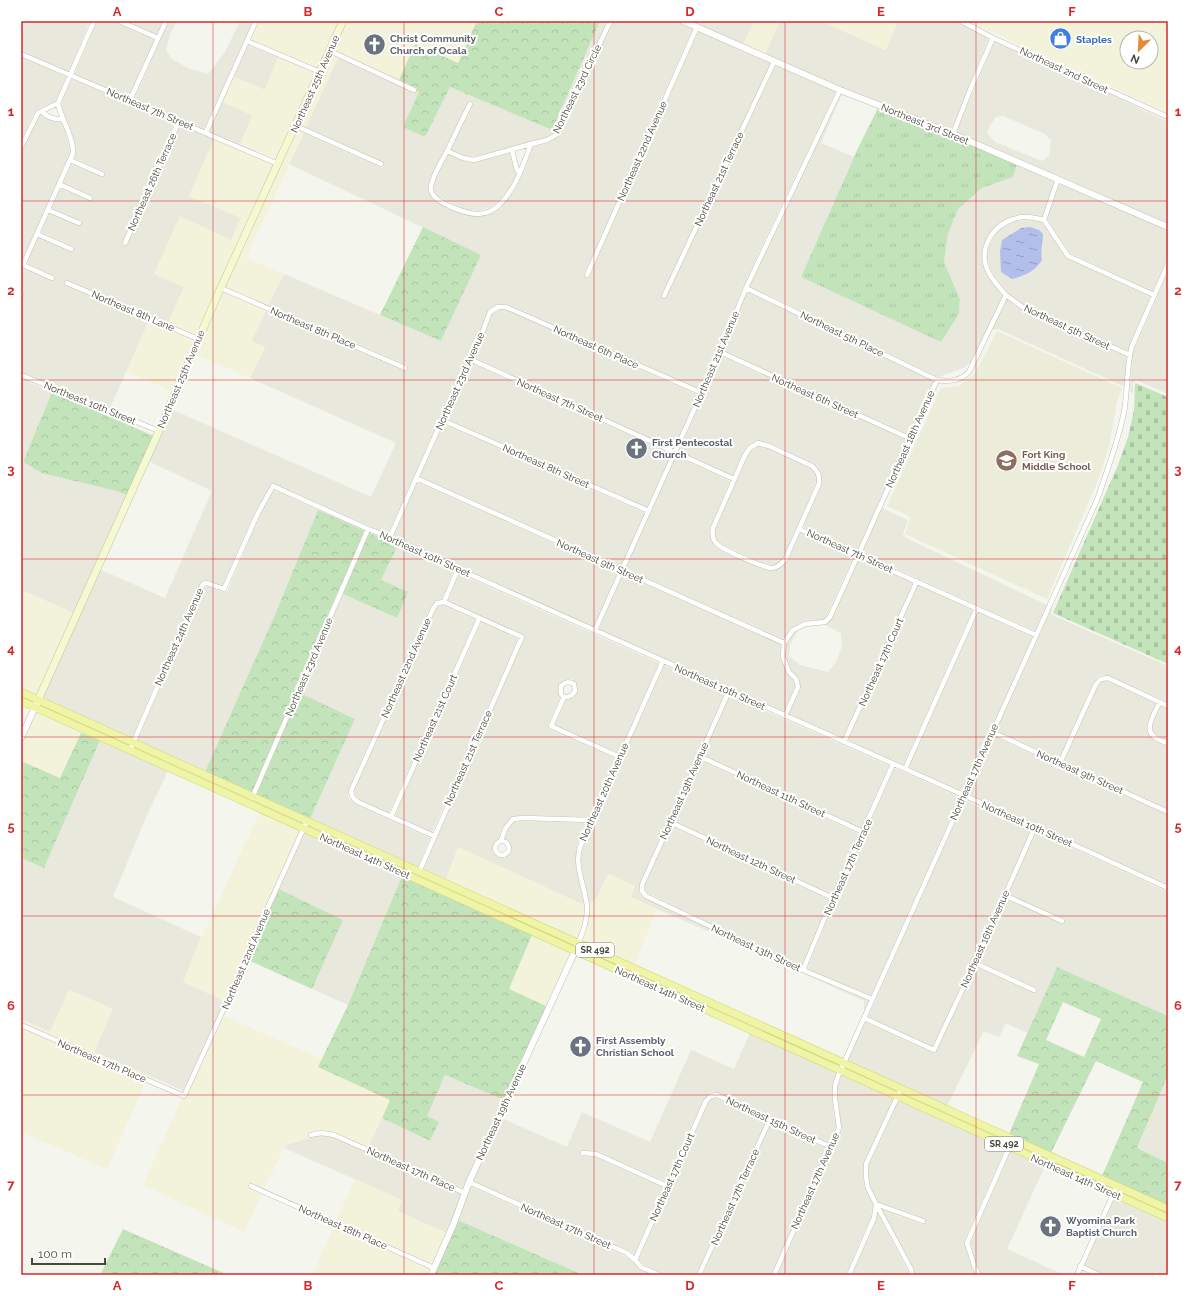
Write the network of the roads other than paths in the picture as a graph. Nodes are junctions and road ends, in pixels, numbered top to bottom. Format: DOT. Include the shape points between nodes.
graph roads {
  1 [pos="94,21"];
  2 [pos="119,21"];
  3 [pos="166,21"];
  4 [pos="256,21"];
  5 [pos="343,21"];
  6 [pos="611,21"];
  7 [pos="683,21"];
  8 [pos="961,21"];
  9 [pos="697,27"];
  10 [pos="158,38"];
  11 [pos="993,38"];
  12 [pos="247,41"];
  13 [pos="330,51"];
  14 [pos="21,54"];
  15 [pos="774,62"];
  16 [pos="320,72"];
  17 [pos="70,76"];
  18 [pos="414,90"];
  19 [pos="840,90"];
  20 [pos="130,100"];
  21 [pos="58,103"];
  22 [pos="470,104"];
  23 [pos="42,111"];
  24 [pos="1168,117"];
  25 [pos="62,119"];
  26 [pos="179,121"];
  27 [pos="296,126"];
  28 [pos="206,132"];
  29 [pos="953,134"];
  30 [pos="531,144"];
  31 [pos="21,147"];
  32 [pos="512,150"];
  33 [pos="446,151"];
  34 [pos="70,160"];
  35 [pos="278,164"];
  36 [pos="381,164"];
  37 [pos="520,173"];
  38 [pos="102,174"];
  39 [pos="1058,179"];
  40 [pos="59,184"];
  41 [pos="90,198"];
  42 [pos="48,210"];
  43 [pos="1044,220"];
  44 [pos="79,223"];
  45 [pos="1168,227"];
  46 [pos="37,234"];
  47 [pos="125,243"];
  48 [pos="71,249"];
  49 [pos="22,264"];
  50 [pos="1168,264"];
  51 [pos="587,275"];
  52 [pos="52,278"];
  53 [pos="67,283"];
  54 [pos="221,288"];
  55 [pos="746,288"];
  56 [pos="1006,295"];
  57 [pos="664,296"];
  58 [pos="1154,296"];
  59 [pos="490,312"];
  60 [pos="198,339"];
  61 [pos="720,352"];
  62 [pos="1130,355"];
  63 [pos="472,360"];
  64 [pos="405,368"];
  65 [pos="21,375"];
  66 [pos="937,380"];
  67 [pos="702,394"];
  68 [pos="442,420"];
  69 [pos="159,432"];
  70 [pos="911,439"];
  71 [pos="675,452"];
  72 [pos="416,478"];
  73 [pos="734,480"];
  74 [pos="273,486"];
  75 [pos="649,512"];
  76 [pos="368,529"];
  77 [pos="799,529"];
  78 [pos="390,537"];
  79 [pos="858,554"];
  80 [pos="458,569"];
  81 [pos="622,570"];
  82 [pos="917,581"];
  83 [pos="444,602"];
  84 [pos="977,608"];
  85 [pos="479,619"];
  86 [pos="595,630"];
  87 [pos="1036,635"];
  88 [pos="784,642"];
  89 [pos="663,661"];
  90 [pos="729,691"];
  91 [pos="21,692"];
  92 [pos="564,697"];
  93 [pos="38,700"];
  94 [pos="21,701"];
  95 [pos="1160,702"];
  96 [pos="1168,706"];
  97 [pos="35,707"];
  98 [pos="785,716"];
  99 [pos="992,732"];
  100 [pos="21,738"];
  101 [pos="134,742"];
  102 [pos="844,742"];
  103 [pos="1168,743"];
  104 [pos="130,750"];
  105 [pos="699,756"];
  106 [pos="620,757"];
  107 [pos="1060,763"];
  108 [pos="893,764"];
  109 [pos="904,769"];
  110 [pos="253,796"];
  111 [pos="963,796"];
  112 [pos="250,804"];
  113 [pos="1168,812"];
  114 [pos="390,817"];
  115 [pos="591,820"];
  116 [pos="308,821"];
  117 [pos="670,822"];
  118 [pos="1035,827"];
  119 [pos="304,829"];
  120 [pos="863,832"];
  121 [pos="434,836"];
  122 [pos="502,841"];
  123 [pos="419,872"];
  124 [pos="416,879"];
  125 [pos="1168,888"];
  126 [pos="642,891"];
  127 [pos="1004,895"];
  128 [pos="833,898"];
  129 [pos="1062,921"];
  130 [pos="578,943"];
  131 [pos="575,951"];
  132 [pos="975,963"];
  133 [pos="803,970"];
  134 [pos="1034,990"];
  135 [pos="872,999"];
  136 [pos="864,1018"];
  137 [pos="21,1025"];
  138 [pos="844,1063"];
  139 [pos="840,1071"];
  140 [pos="901,1089"];
  141 [pos="184,1096"];
  142 [pos="711,1096"];
  143 [pos="898,1096"];
  144 [pos="770,1119"];
  145 [pos="311,1135"];
  146 [pos="1013,1139"];
  147 [pos="831,1147"];
  148 [pos="1009,1147"];
  149 [pos="583,1153"];
  150 [pos="469,1182"];
  151 [pos="251,1186"];
  152 [pos="667,1186"];
  153 [pos="1118,1186"];
  154 [pos="465,1193"];
  155 [pos="1114,1194"];
  156 [pos="876,1204"];
  157 [pos="1168,1209"];
  158 [pos="1168,1218"];
  159 [pos="923,1221"];
  160 [pos="636,1260"];
  161 [pos="1080,1266"];
  162 [pos="434,1268"];
  163 [pos="431,1275"];
  164 [pos="659,1275"];
  165 [pos="699,1275"];
  166 [pos="774,1275"];
  167 [pos="849,1275"];
  168 [pos="912,1275"];
  169 [pos="979,1275"];
  170 [pos="1077,1275"];
  171 [pos="1099,1275"];
  1 -- 17 [label="street"];
  2 -- 10 [label="street"];
  3 -- 10 [label="street"];
  4 -- 12 [label="street"];
  5 -- 13 [label="main road, Northeast 25th Avenue"];
  6 -- 30 [label="street, Northeast 23rd Circle" via="556,134 547,140"];
  7 -- 9 [label="street, Northeast 3rd Street"];
  8 -- 11 [label="street, Northeast 2nd Street"];
  9 -- 15 [label="street, Northeast 3rd Street"];
  9 -- 51 [label="street, Northeast 22nd Avenue"];
  10 -- 20 [label="street"];
  11 -- 24 [label="street, Northeast 2nd Street"];
  11 -- 29 [label="street"];
  12 -- 16 [label="street"];
  12 -- 28 [label="street"];
  13 -- 16 [label="main road, Northeast 25th Avenue"];
  13 -- 18 [label="street"];
  14 -- 17 [label="street, Northeast 7th Street"];
  15 -- 19 [label="street, Northeast 3rd Street"];
  15 -- 57 [label="street, Northeast 21st Terrace"];
  16 -- 27 [label="main road, Northeast 25th Avenue"];
  17 -- 20 [label="street, Northeast 7th Street"];
  17 -- 21 [label="street"];
  19 -- 29 [label="street, Northeast 3rd Street"];
  19 -- 55 [label="street, Northeast 21st Avenue"];
  20 -- 26 [label="street, Northeast 7th Street"];
  21 -- 23 [label="street"];
  21 -- 25 [label="street"];
  22 -- 33 [label="street"];
  23 -- 25 [label="street" via="57,120"];
  23 -- 31 [label="street" via="35,116"];
  25 -- 34 [label="street" via="73,150"];
  26 -- 28 [label="street, Northeast 7th Street"];
  26 -- 47 [label="street, Northeast 26th Terrace"];
  27 -- 35 [label="main road, Northeast 25th Avenue"];
  27 -- 36 [label="street"];
  28 -- 35 [label="street, Northeast 7th Street"];
  29 -- 39 [label="street, Northeast 3rd Street"];
  30 -- 32 [label="street, Northeast 23rd Circle"];
  30 -- 37 [label="street"];
  32 -- 33 [label="street, Northeast 23rd Circle" via="474,160"];
  32 -- 37 [label="street"];
  33 -- 37 [label="street" via="431,184 431,190 437,200 463,212 482,214 497,207"];
  34 -- 38 [label="street"];
  34 -- 40 [label="street"];
  35 -- 54 [label="main road, Northeast 25th Avenue"];
  39 -- 43 [label="street"];
  39 -- 45 [label="street, Northeast 3rd Street"];
  40 -- 41 [label="street"];
  40 -- 42 [label="street"];
  42 -- 44 [label="street"];
  42 -- 46 [label="street"];
  43 -- 56 [label="street" via="1014,218 997,228 985,247 988,273"];
  43 -- 58 [label="street" via="1068,256"];
  46 -- 48 [label="street"];
  46 -- 49 [label="street"];
  49 -- 52 [label="street"];
  50 -- 58 [label="street, Northeast 17th Avenue"];
  53 -- 60 [label="street, Northeast 8th Lane"];
  54 -- 60 [label="main road, Northeast 25th Avenue"];
  54 -- 64 [label="street, Northeast 8th Place"];
  55 -- 61 [label="street, Northeast 21st Avenue"];
  55 -- 66 [label="street, Northeast 5th Place"];
  56 -- 62 [label="street, Northeast 5th Street" via="1024,308"];
  56 -- 66 [label="street, Northeast 18th Avenue" via="969,372 954,381"];
  58 -- 62 [label="street, Northeast 17th Avenue"];
  59 -- 63 [label="street, Northeast 23rd Avenue"];
  59 -- 67 [label="street, Northeast 6th Place" via="498,307 506,307"];
  60 -- 69 [label="main road, Northeast 25th Avenue"];
  61 -- 67 [label="street, Northeast 21st Avenue"];
  61 -- 70 [label="street, Northeast 6th Street"];
  62 -- 87 [label="street, Northeast 17th Avenue" via="1124,414 1111,459 1097,500"];
  63 -- 68 [label="street, Northeast 23rd Avenue"];
  63 -- 71 [label="street, Northeast 7th Street"];
  65 -- 69 [label="street, Northeast 10th Street"];
  66 -- 70 [label="street, Northeast 18th Avenue"];
  67 -- 71 [label="street, Northeast 21st Avenue"];
  68 -- 72 [label="street, Northeast 23rd Avenue"];
  68 -- 75 [label="street, Northeast 8th Street"];
  69 -- 93 [label="main road, Northeast 25th Avenue"];
  70 -- 79 [label="street, Northeast 18th Avenue"];
  71 -- 73 [label="street, Northeast 7th Street"];
  71 -- 75 [label="street, Northeast 21st Avenue"];
  72 -- 78 [label="street, Northeast 23rd Avenue"];
  72 -- 81 [label="street, Northeast 9th Street"];
  73 -- 77 [label="street, Northeast 7th Street" via="747,451 758,443 812,466 818,471 819,484"];
  73 -- 77 [label="street" via="713,528 712,536 722,548 761,566 772,568 785,560"];
  74 -- 76 [label="street, Northeast 10th Street"];
  74 -- 101 [label="street, Northeast 24th Avenue" via="224,589 203,584"];
  75 -- 81 [label="street, Northeast 21st Avenue"];
  76 -- 78 [label="street, Northeast 10th Street"];
  76 -- 110 [label="street, Northeast 23rd Avenue"];
  77 -- 79 [label="street, Northeast 7th Street"];
  78 -- 80 [label="street, Northeast 10th Street"];
  79 -- 82 [label="street, Northeast 7th Street"];
  79 -- 88 [label="street, Northeast 18th Avenue" via="825,622 805,624 793,630"];
  80 -- 83 [label="street, Northeast 22nd Avenue"];
  80 -- 86 [label="street, Northeast 10th Street"];
  81 -- 86 [label="street, Northeast 21st Avenue"];
  81 -- 88 [label="street, Northeast 9th Street"];
  82 -- 84 [label="street, Northeast 7th Street"];
  82 -- 102 [label="street, Northeast 17th Court"];
  83 -- 85 [label="street"];
  83 -- 114 [label="street, Northeast 22nd Avenue" via="437,603 433,609 352,787 354,799"];
  84 -- 87 [label="street, Northeast 7th Street"];
  84 -- 109 [label="street"];
  85 -- 114 [label="street, Northeast 21st Court"];
  85 -- 121 [label="street, Northeast 21st Terrace" via="522,637"];
  86 -- 89 [label="street, Northeast 10th Street"];
  87 -- 99 [label="street, Northeast 17th Avenue"];
  88 -- 98 [label="street" via="783,657 798,687"];
  89 -- 90 [label="street, Northeast 10th Street"];
  89 -- 106 [label="street, Northeast 20th Avenue"];
  90 -- 98 [label="street, Northeast 10th Street"];
  90 -- 105 [label="street, Northeast 19th Avenue"];
  91 -- 93 [label="main road, Northeast 14th Street / SR 492"];
  92 -- 106 [label="street" via="551,726"];
  93 -- 97 [label="main road, Northeast 25th Avenue"];
  93 -- 101 [label="main road, Northeast 14th Street / SR 492"];
  94 -- 97 [label="main road, Northeast 14th Street / SR 492"];
  95 -- 96 [label="street"];
  95 -- 103 [label="street" via="1149,727 1155,737"];
  95 -- 107 [label="street" via="1108,678 1101,679 1096,684"];
  97 -- 100 [label="street, Northeast 25th Avenue"];
  97 -- 104 [label="main road, Northeast 14th Street / SR 492"];
  98 -- 102 [label="street, Northeast 10th Street"];
  99 -- 107 [label="street, Northeast 9th Street"];
  99 -- 111 [label="street, Northeast 17th Avenue"];
  101 -- 104 [label="street, Northeast 24th Avenue"];
  101 -- 110 [label="main road, Northeast 14th Street / SR 492"];
  102 -- 108 [label="street, Northeast 10th Street"];
  104 -- 112 [label="main road, Northeast 14th Street / SR 492"];
  105 -- 117 [label="street, Northeast 19th Avenue"];
  105 -- 120 [label="street, Northeast 11th Street"];
  106 -- 115 [label="street, Northeast 20th Avenue"];
  107 -- 113 [label="street, Northeast 9th Street"];
  108 -- 109 [label="street, Northeast 10th Street"];
  108 -- 120 [label="street, Northeast 17th Terrace"];
  109 -- 111 [label="street, Northeast 10th Street"];
  110 -- 112 [label="street, Northeast 23rd Avenue"];
  110 -- 116 [label="main road, Northeast 14th Street / SR 492"];
  111 -- 118 [label="street, Northeast 10th Street"];
  111 -- 135 [label="street, Northeast 17th Avenue"];
  112 -- 119 [label="main road, Northeast 14th Street / SR 492"];
  114 -- 121 [label="street"];
  115 -- 122 [label="street" via="513,820 505,829"];
  115 -- 130 [label="street, Northeast 20th Avenue" via="578,854 587,912"];
  116 -- 119 [label="street, Northeast 22nd Avenue"];
  116 -- 123 [label="main road, Northeast 14th Street / SR 492"];
  117 -- 126 [label="street, Northeast 19th Avenue" via="642,885"];
  117 -- 128 [label="street, Northeast 12th Street"];
  118 -- 125 [label="street, Northeast 10th Street"];
  118 -- 127 [label="street, Northeast 16th Avenue"];
  119 -- 124 [label="main road, Northeast 14th Street / SR 492"];
  119 -- 141 [label="street, Northeast 22nd Avenue"];
  120 -- 128 [label="street, Northeast 17th Terrace"];
  121 -- 123 [label="street, Northeast 21st Terrace"];
  123 -- 124 [label="street, Northeast 21st Terrace"];
  123 -- 130 [label="main road, Northeast 14th Street / SR 492"];
  124 -- 131 [label="main road, Northeast 14th Street / SR 492"];
  126 -- 133 [label="street, Northeast 13th Street" via="646,896"];
  127 -- 129 [label="street"];
  127 -- 132 [label="street, Northeast 16th Avenue"];
  128 -- 133 [label="street, Northeast 17th Terrace"];
  130 -- 131 [label="street, Northeast 20th Avenue"];
  130 -- 138 [label="main road, Northeast 14th Street / SR 492"];
  131 -- 139 [label="main road, Northeast 14th Street / SR 492"];
  131 -- 150 [label="street, Northeast 19th Avenue"];
  132 -- 134 [label="street"];
  132 -- 136 [label="street, Northeast 16th Avenue" via="934,1050"];
  133 -- 135 [label="street, Northeast 13th Street"];
  135 -- 136 [label="street, Northeast 17th Avenue"];
  136 -- 138 [label="street, Northeast 17th Avenue"];
  137 -- 141 [label="street, Northeast 17th Place"];
  138 -- 139 [label="street, Northeast 17th Avenue"];
  138 -- 140 [label="main road, Northeast 14th Street / SR 492"];
  139 -- 143 [label="main road, Northeast 14th Street / SR 492"];
  139 -- 147 [label="street, Northeast 17th Avenue" via="835,1090 838,1128"];
  140 -- 143 [label="street"];
  140 -- 146 [label="main road, Northeast 14th Street / SR 492"];
  142 -- 144 [label="street, Northeast 15th Street" via="717,1095"];
  142 -- 152 [label="street, Northeast 17th Court" via="706,1101"];
  143 -- 148 [label="main road, Northeast 14th Street / SR 492"];
  143 -- 156 [label="street" via="866,1164 868,1188"];
  144 -- 147 [label="street, Northeast 15th Street"];
  144 -- 165 [label="street, Northeast 17th Terrace"];
  145 -- 154 [label="street, Northeast 17th Place" via="334,1135"];
  146 -- 148 [label="street"];
  146 -- 153 [label="main road, Northeast 14th Street / SR 492"];
  147 -- 166 [label="street, Northeast 17th Avenue"];
  148 -- 155 [label="main road, Northeast 14th Street / SR 492"];
  148 -- 169 [label="street" via="967,1243"];
  149 -- 152 [label="street" via="596,1154"];
  150 -- 154 [label="street, Northeast 19th Avenue"];
  150 -- 160 [label="street, Northeast 17th Street" via="627,1253"];
  151 -- 162 [label="street, Northeast 18th Place"];
  152 -- 160 [label="street, Northeast 17th Court"];
  153 -- 155 [label="street"];
  153 -- 157 [label="main road, Northeast 14th Street / SR 492"];
  154 -- 162 [label="street, Northeast 19th Avenue"];
  155 -- 158 [label="main road, Northeast 14th Street / SR 492"];
  155 -- 161 [label="street"];
  156 -- 159 [label="street"];
  156 -- 167 [label="street" via="874,1218"];
  156 -- 168 [label="street"];
  160 -- 164 [label="street, Northeast 17th Street" via="641,1267"];
  161 -- 170 [label="street"];
  161 -- 171 [label="street"];
  162 -- 163 [label="street, Northeast 19th Avenue"];
}
